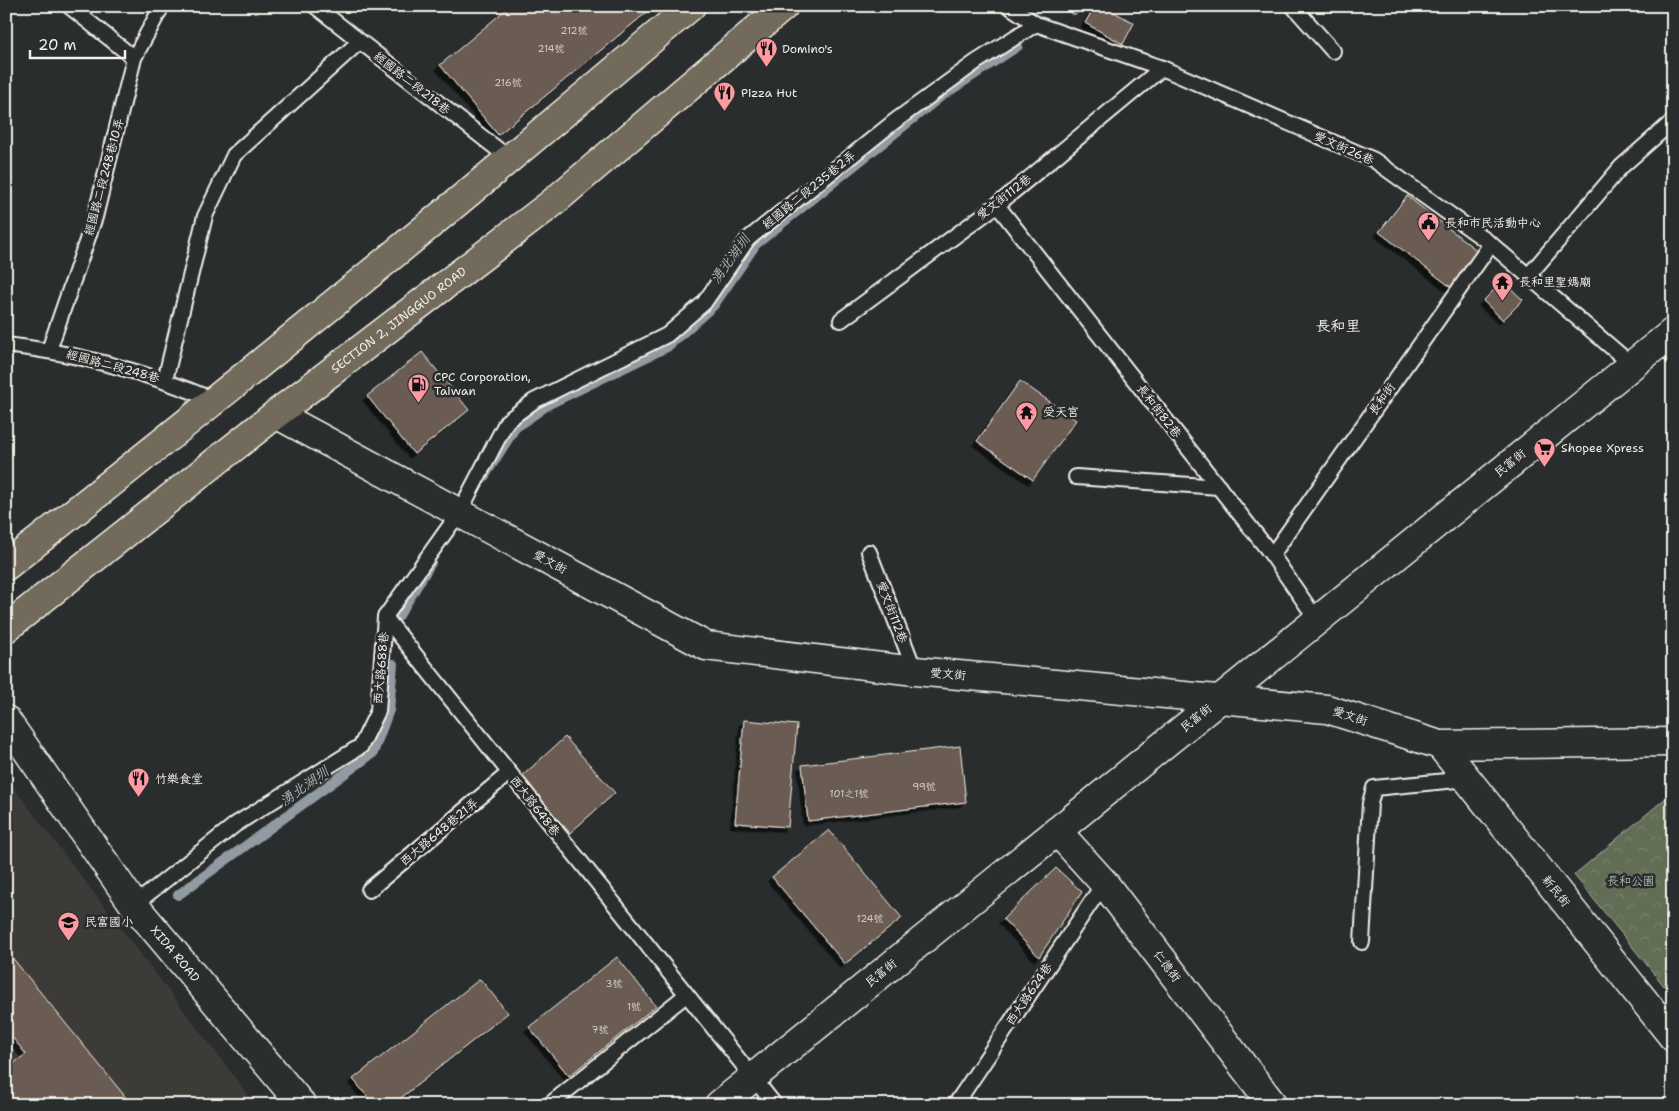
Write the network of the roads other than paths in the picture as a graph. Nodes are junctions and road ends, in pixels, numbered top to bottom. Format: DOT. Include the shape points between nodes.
graph roads {
  1 [pos="68,6"];
  2 [pos="162,6"];
  3 [pos="315,6"];
  4 [pos="691,6"];
  5 [pos="784,6"];
  6 [pos="1009,6"];
  7 [pos="1293,6"];
  8 [pos="1036,24"];
  9 [pos="359,42"];
  10 [pos="1333,51"];
  11 [pos="134,58"];
  12 [pos="1162,68"];
  13 [pos="1673,121"];
  14 [pos="510,159"];
  15 [pos="996,205"];
  16 [pos="1492,244"];
  17 [pos="1529,275"];
  18 [pos="842,320"];
  19 [pos="1668,343"];
  20 [pos="6,345"];
  21 [pos="49,350"];
  22 [pos="1632,365"];
  23 [pos="165,380"];
  24 [pos="216,402"];
  25 [pos="276,414"];
  26 [pos="1076,477"];
  27 [pos="1219,487"];
  28 [pos="459,513"];
  29 [pos="869,552"];
  30 [pos="1272,555"];
  31 [pos="6,566"];
  32 [pos="386,617"];
  33 [pos="1317,620"];
  34 [pos="6,628"];
  35 [pos="915,671"];
  36 [pos="1220,699"];
  37 [pos="6,720"];
  38 [pos="1673,742"];
  39 [pos="1440,745"];
  40 [pos="509,773"];
  41 [pos="1467,779"];
  42 [pos="1057,831"];
  43 [pos="1104,883"];
  44 [pos="369,890"];
  45 [pos="134,905"];
  46 [pos="1362,942"];
  47 [pos="686,995"];
  48 [pos="1673,1037"];
  49 [pos="752,1078"];
  50 [pos="302,1105"];
  51 [pos="549,1105"];
  52 [pos="719,1105"];
  53 [pos="775,1105"];
  54 [pos="955,1105"];
  55 [pos="1273,1105"];
  1 -- 11 [label="lane"];
  2 -- 11 [label="lane, 經國路二段248巷10弄"];
  3 -- 9 [label="lane, 經國路二段218巷"];
  4 -- 14 [label="main road"];
  5 -- 25 [label="main road, SECTION 2, JINGGUO ROAD" via="550,204"];
  6 -- 8 [label="lane, 愛文街26巷"];
  7 -- 10 [label="lane"];
  8 -- 12 [label="lane, 愛文街26巷"];
  8 -- 28 [label="lane, 經國路二段235巷2弄" via="976,62 895,121 748,239 704,303 667,335 534,401 507,421"];
  9 -- 14 [label="lane, 經國路二段218巷"];
  9 -- 23 [label="lane" via="234,155 206,216"];
  11 -- 21 [label="lane, 經國路二段248巷10弄" via="94,218"];
  12 -- 15 [label="lane, 愛文街112巷"];
  12 -- 16 [label="lane, 愛文街26巷" via="1374,160"];
  13 -- 17 [label="lane" via="1621,167"];
  14 -- 24 [label="main road"];
  15 -- 18 [label="lane, 愛文街112巷"];
  15 -- 27 [label="lane, 長和街82巷"];
  16 -- 17 [label="lane, 愛文街26巷"];
  16 -- 30 [label="lane, 長和街"];
  17 -- 22 [label="lane, 愛文街26巷"];
  19 -- 22 [label="street, 民富街"];
  20 -- 21 [label="lane, 經國路二段248巷"];
  21 -- 23 [label="lane, 經國路二段248巷"];
  22 -- 33 [label="street, 民富街"];
  23 -- 24 [label="lane, 經國路二段248巷"];
  24 -- 31 [label="main road"];
  25 -- 28 [label="street, 愛文街"];
  25 -- 34 [label="main road, SECTION 2, JINGGUO ROAD"];
  26 -- 27 [label="lane"];
  27 -- 30 [label="lane, 長和街82巷"];
  28 -- 32 [label="lane, 西大路688巷"];
  28 -- 35 [label="street, 愛文街" via="706,646"];
  29 -- 35 [label="lane, 愛文街112巷"];
  30 -- 33 [label="lane, 長和街82巷"];
  32 -- 40 [label="lane, 西大路648巷"];
  32 -- 45 [label="lane, 西大路688巷" via="378,711 361,746 236,824"];
  33 -- 36 [label="street, 民富街"];
  35 -- 36 [label="street, 愛文街"];
  36 -- 39 [label="street, 愛文街" via="1327,709"];
  36 -- 42 [label="street, 民富街"];
  37 -- 45 [label="street, XIDA ROAD"];
  38 -- 39 [label="street, 愛文街"];
  39 -- 41 [label="street, 新民街"];
  40 -- 44 [label="lane, 西大路648巷21弄"];
  40 -- 47 [label="lane, 西大路648巷"];
  41 -- 46 [label="lane" via="1374,788 1370,803"];
  41 -- 48 [label="street, 新民街"];
  42 -- 43 [label="street, 仁德街"];
  42 -- 49 [label="street, 民富街"];
  43 -- 54 [label="lane, 西大路624巷"];
  43 -- 55 [label="street, 仁德街"];
  45 -- 50 [label="street, XIDA ROAD"];
  47 -- 49 [label="lane, 西大路648巷"];
  47 -- 51 [label="lane"];
  49 -- 52 [label="street, 民富街"];
  49 -- 53 [label="lane, 西大路648巷"];
}
